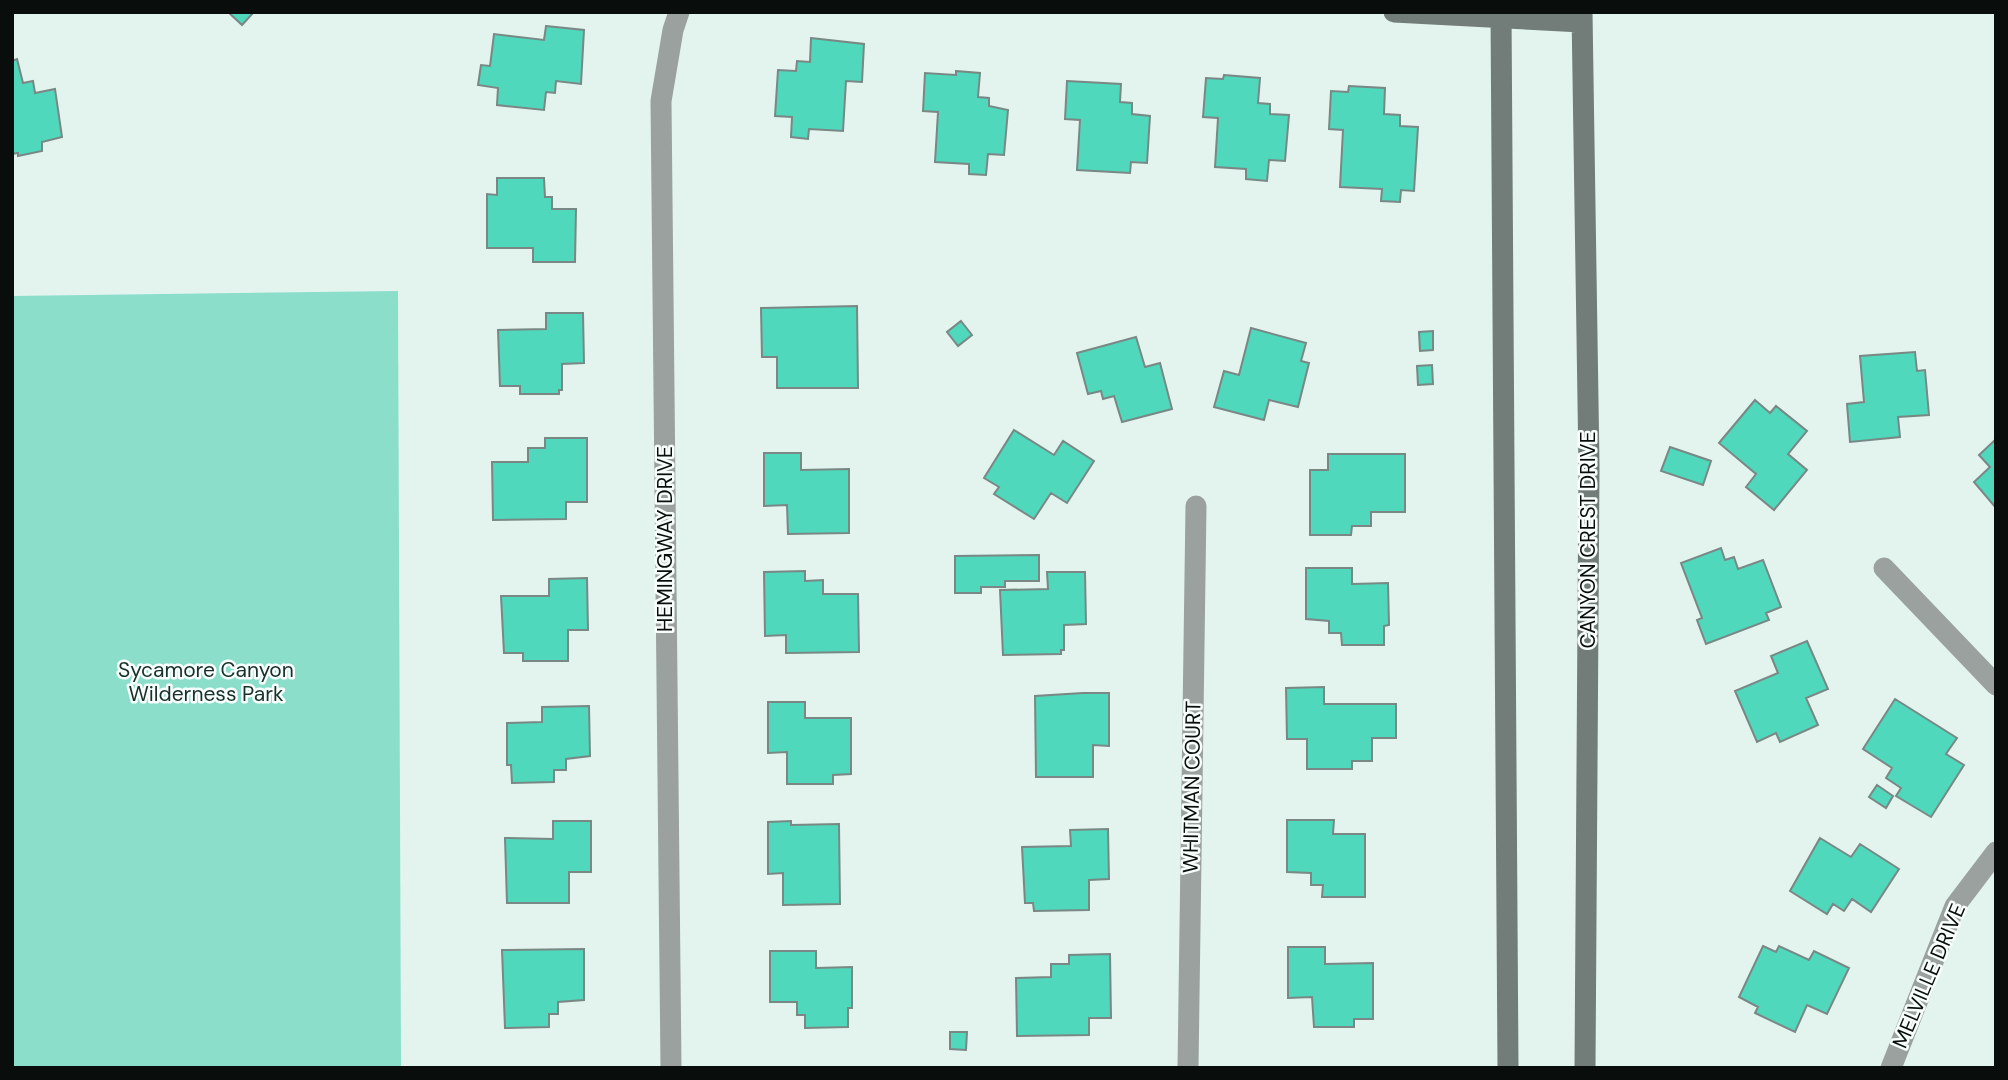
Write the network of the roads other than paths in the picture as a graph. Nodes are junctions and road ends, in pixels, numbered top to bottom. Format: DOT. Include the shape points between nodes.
graph roads {
  1 [pos="680,12"];
  2 [pos="1394,12"];
  3 [pos="1500,15"];
  4 [pos="1582,17"];
  5 [pos="1196,506"];
  6 [pos="1884,568"];
  7 [pos="1996,685"];
  8 [pos="1996,852"];
  9 [pos="671,1068"];
  10 [pos="1188,1068"];
  11 [pos="1508,1068"];
  12 [pos="1585,1068"];
  13 [pos="1891,1068"];
  1 -- 9 [label="street, HEMINGWAY DRIVE" via="661,102"];
  2 -- 3 [label="main road"];
  3 -- 4 [label="main road"];
  3 -- 11 [label="main road"];
  4 -- 12 [label="main road, CANYON CREST DRIVE" via="1590,466"];
  5 -- 10 [label="street, WHITMAN COURT"];
  6 -- 7 [label="street"];
  8 -- 13 [label="street, MELVILLE DRIVE" via="1955,906"];
}
